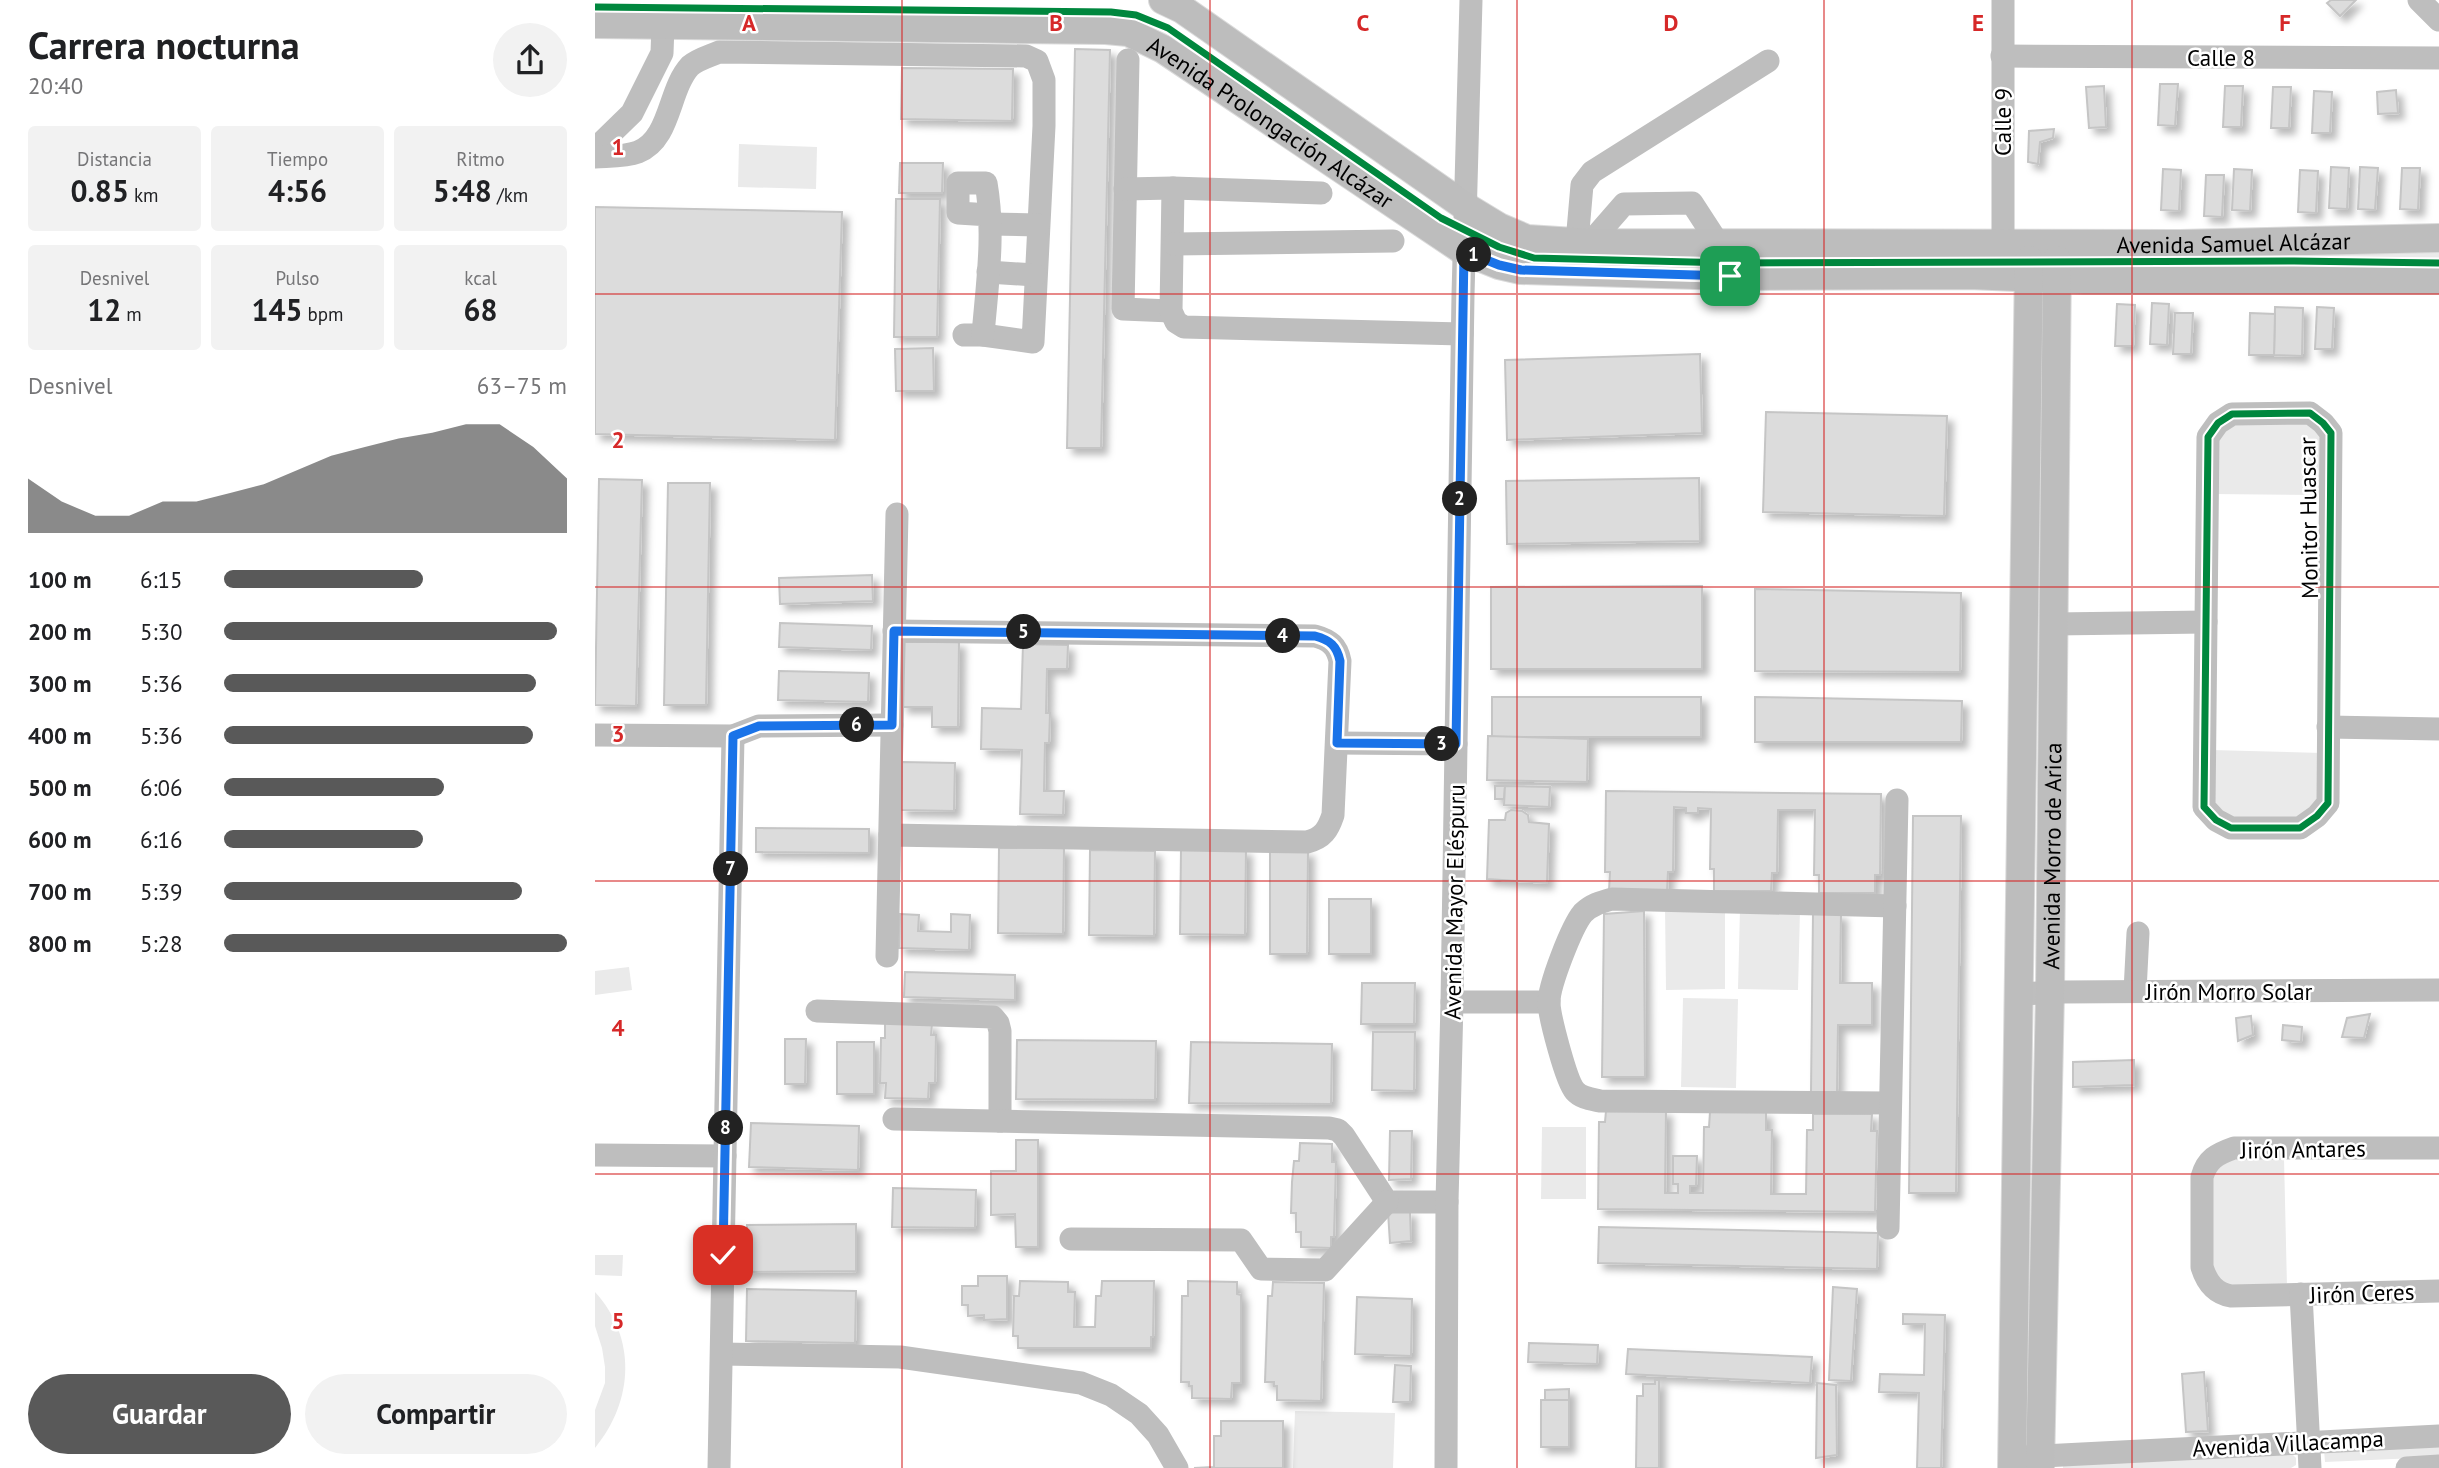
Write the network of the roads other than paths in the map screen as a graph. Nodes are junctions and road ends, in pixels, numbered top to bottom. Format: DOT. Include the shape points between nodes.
graph roads {
  1 [pos="1163,0"];
  2 [pos="1471,0"];
  3 [pos="2003,0"];
  4 [pos="2419,0"];
  5 [pos="2439,20"];
  6 [pos="595,24"];
  7 [pos="663,25"];
  8 [pos="2002,56"];
  9 [pos="2439,58"];
  10 [pos="1128,60"];
  11 [pos="1768,61"];
  12 [pos="595,149"];
  13 [pos="595,156"];
  14 [pos="1173,188"];
  15 [pos="1125,189"];
  16 [pos="1321,193"];
  17 [pos="1466,207"];
  18 [pos="1038,225"];
  19 [pos="2439,239"];
  20 [pos="1393,241"];
  21 [pos="1584,242"];
  22 [pos="1724,243"];
  23 [pos="2029,243"];
  24 [pos="1174,244"];
  25 [pos="1464,251"];
  26 [pos="988,272"];
  27 [pos="1035,275"];
  28 [pos="1730,276"];
  29 [pos="2043,278"];
  30 [pos="2439,280"];
  31 [pos="1171,311"];
  32 [pos="1462,334"];
  33 [pos="897,514"];
  34 [pos="2206,622"];
  35 [pos="2054,624"];
  36 [pos="894,631"];
  37 [pos="892,725"];
  38 [pos="2328,727"];
  39 [pos="2439,729"];
  40 [pos="595,735"];
  41 [pos="733,736"];
  42 [pos="1337,743"];
  43 [pos="1456,744"];
  44 [pos="1897,800"];
  45 [pos="890,835"];
  46 [pos="1895,906"];
  47 [pos="2138,933"];
  48 [pos="887,956"];
  49 [pos="2439,990"];
  50 [pos="2135,991"];
  51 [pos="2050,992"];
  52 [pos="2019,994"];
  53 [pos="1452,1002"];
  54 [pos="1549,1002"];
  55 [pos="817,1011"];
  56 [pos="1890,1103"];
  57 [pos="894,1119"];
  58 [pos="1000,1121"];
  59 [pos="2439,1148"];
  60 [pos="595,1155"];
  61 [pos="725,1156"];
  62 [pos="1387,1202"];
  63 [pos="1447,1202"];
  64 [pos="1888,1228"];
  65 [pos="1071,1239"];
  66 [pos="2439,1291"];
  67 [pos="2293,1295"];
  68 [pos="722,1354"];
  69 [pos="2439,1436"];
  70 [pos="2309,1442"];
  71 [pos="2040,1461"];
  72 [pos="2012,1463"];
  73 [pos="2439,1466"];
  74 [pos="719,1468"];
  75 [pos="1177,1468"];
  76 [pos="1446,1468"];
  77 [pos="2310,1468"];
  78 [pos="2407,1468"];
  1 -- 17 [label="main road, Avenida Prolongación Alcázar"];
  2 -- 17 [label="street, Avenida Mayor Eléspuru"];
  3 -- 8 [label="street, Calle 9"];
  4 -- 5 [label="street"];
  6 -- 7 [label="main road, Avenida Prolongación Alcázar"];
  7 -- 12 [label="street" via="662,53 632,113"];
  7 -- 25 [label="main road, Avenida Prolongación Alcázar" via="1128,32 1163,49"];
  8 -- 9 [label="street, Calle 8"];
  8 -- 23 [label="street, Calle 9"];
  10 -- 15 [label="street"];
  11 -- 21 [label="street" via="1592,172 1582,185"];
  13 -- 18 [label="street" via="624,156 652,144 682,77 692,64 719,52 1026,56 1037,61 1044,80"];
  14 -- 15 [label="street"];
  14 -- 16 [label="street"];
  14 -- 24 [label="street"];
  15 -- 31 [label="street" via="1123,309"];
  17 -- 21 [label="main road, Avenida Prolongación Alcázar" via="1527,239"];
  17 -- 25 [label="street, Avenida Mayor Eléspuru"];
  18 -- 26 [label="street" via="991,220"];
  18 -- 27 [label="street"];
  19 -- 23 [label="main road, Avenida Samuel Alcázar"];
  20 -- 24 [label="street"];
  21 -- 22 [label="main road, Avenida Prolongación Alcázar"];
  21 -- 22 [label="street" via="1624,204 1692,204"];
  22 -- 23 [label="main road, Avenida Prolongación Alcázar"];
  22 -- 28 [label="main road"];
  23 -- 29 [label="main road, Avenida Morro de Arica"];
  24 -- 31 [label="street"];
  25 -- 28 [label="main road, Avenida Prolongación Alcázar" via="1521,270"];
  25 -- 32 [label="street, Avenida Mayor Eléspuru"];
  26 -- 27 [label="street"];
  26 -- 27 [label="street" via="974,335 1033,342"];
  28 -- 29 [label="main road, Avenida Prolongación Alcázar"];
  29 -- 30 [label="main road, Avenida Samuel Alcázar"];
  29 -- 35 [label="main road, Avenida Morro de Arica"];
  29 -- 52 [label="main road, Avenida Morro de Arica"];
  31 -- 32 [label="street" via="1184,327"];
  32 -- 43 [label="street, Avenida Mayor Eléspuru"];
  33 -- 36 [label="street"];
  34 -- 35 [label="street"];
  34 -- 38 [label="street, Monitor Huascar" via="2204,807 2216,820 2231,828 2300,828 2317,816 2327,803"];
  34 -- 38 [label="street, Monitor Huascar" via="2208,437 2232,414 2310,413 2331,433"];
  35 -- 51 [label="main road, Avenida Morro de Arica"];
  36 -- 37 [label="street"];
  36 -- 42 [label="street" via="1328,639 1340,661"];
  37 -- 41 [label="street" via="759,726"];
  37 -- 45 [label="street"];
  38 -- 39 [label="street"];
  40 -- 41 [label="street"];
  41 -- 61 [label="street"];
  42 -- 43 [label="street"];
  42 -- 45 [label="street" via="1333,815 1328,829 1307,842"];
  43 -- 53 [label="street, Avenida Mayor Eléspuru"];
  44 -- 46 [label="street"];
  45 -- 48 [label="street"];
  46 -- 54 [label="street" via="1600,902 1577,921"];
  46 -- 56 [label="street"];
  47 -- 50 [label="street"];
  49 -- 50 [label="street, Jirón Morro Solar"];
  50 -- 51 [label="street, Jirón Morro Solar"];
  51 -- 52 [label="street, Jirón Morro Solar"];
  51 -- 71 [label="main road, Avenida Morro de Arica"];
  52 -- 72 [label="main road, Avenida Morro de Arica"];
  53 -- 54 [label="street"];
  53 -- 63 [label="street, Avenida Mayor Eléspuru"];
  54 -- 56 [label="street" via="1569,1080 1585,1098"];
  55 -- 58 [label="street" via="993,1017 1000,1031"];
  56 -- 64 [label="street"];
  57 -- 58 [label="street"];
  58 -- 62 [label="street" via="1329,1128 1344,1136"];
  59 -- 67 [label="street, Jirón Antares" via="2234,1148 2211,1159 2202,1177 2202,1267 2206,1279 2213,1288 2231,1296"];
  60 -- 61 [label="street"];
  61 -- 68 [label="street"];
  62 -- 63 [label="street"];
  62 -- 65 [label="street" via="1325,1270 1261,1269 1241,1240"];
  63 -- 76 [label="street, Avenida Mayor Eléspuru"];
  66 -- 67 [label="street, Jirón Ceres"];
  67 -- 70 [label="street"];
  68 -- 74 [label="street"];
  68 -- 75 [label="street" via="900,1357 1081,1383 1111,1395 1145,1420"];
  69 -- 70 [label="street, Avenida Villacampa"];
  70 -- 71 [label="street, Avenida Villacampa"];
  70 -- 77 [label="street"];
  71 -- 72 [label="street, Avenida Villacampa"];
  73 -- 78 [label="street, Avenida Villacampa"];
}
